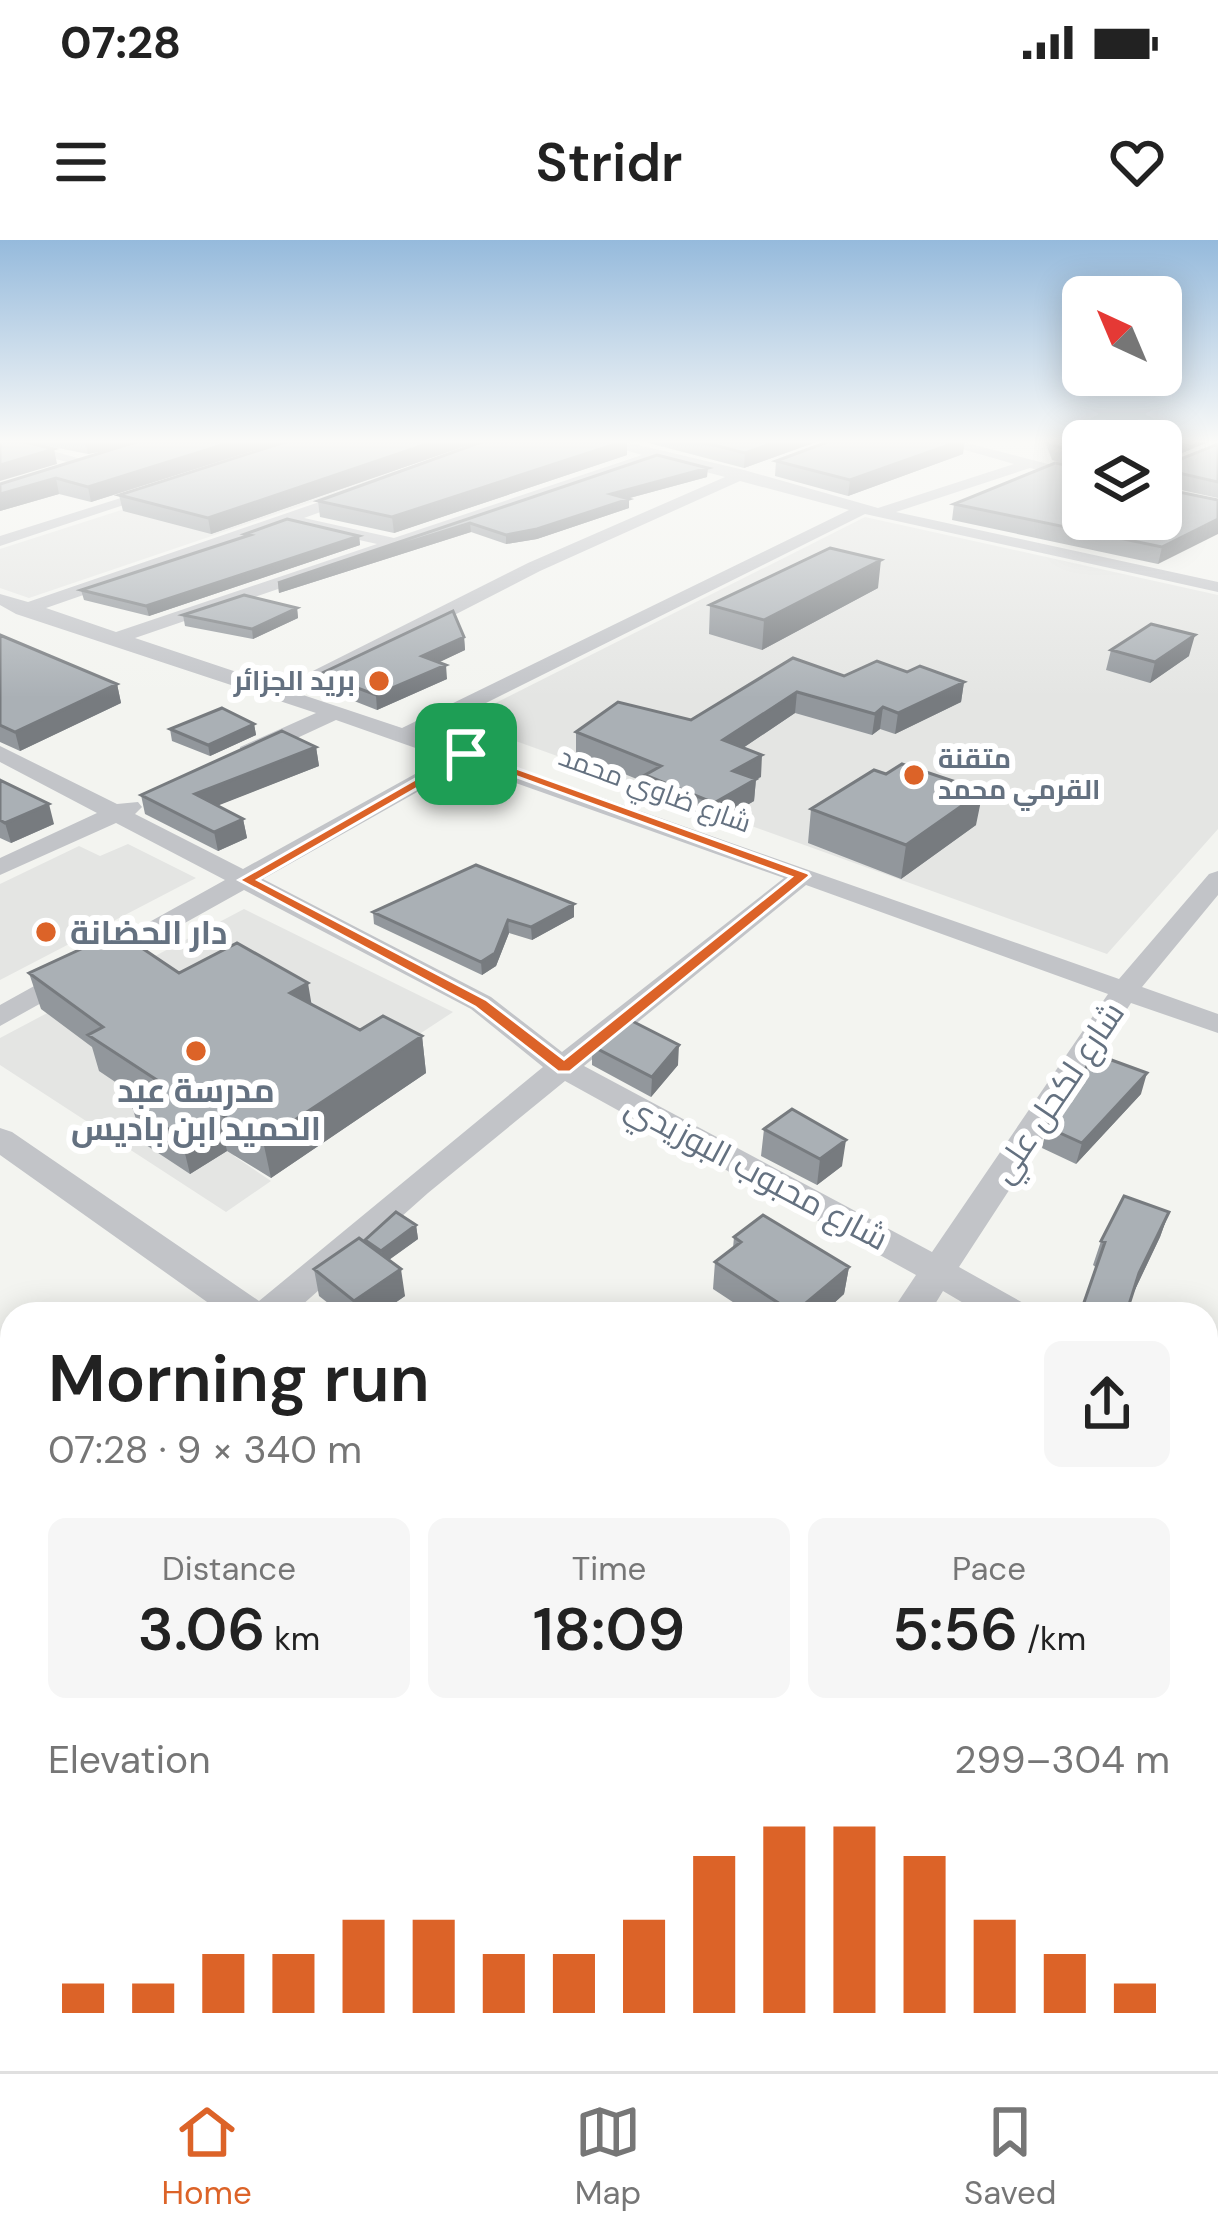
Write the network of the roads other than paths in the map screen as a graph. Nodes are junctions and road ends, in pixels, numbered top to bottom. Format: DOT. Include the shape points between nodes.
graph roads {
  1 [pos="46,526"];
  2 [pos="264,526"];
  3 [pos="320,526"];
  4 [pos="438,526"];
  5 [pos="626,526"];
  6 [pos="839,526"];
  7 [pos="942,526"];
  8 [pos="0,541"];
  9 [pos="391,542"];
  10 [pos="1218,587"];
  11 [pos="0,598"];
  12 [pos="28,608"];
  13 [pos="0,618"];
  14 [pos="116,638"];
  15 [pos="280,696"];
  16 [pos="334,713"];
  17 [pos="406,735"];
  18 [pos="0,752"];
  19 [pos="466,754"];
  20 [pos="227,762"];
  21 [pos="163,792"];
  22 [pos="120,812"];
  23 [pos="0,867"];
  24 [pos="802,876"];
  25 [pos="1218,879"];
  26 [pos="246,880"];
  27 [pos="1125,991"];
  28 [pos="0,1017"];
  29 [pos="1218,1024"];
  30 [pos="564,1068"];
  31 [pos="0,1138"];
  32 [pos="939,1270"];
  33 [pos="234,1302"];
  34 [pos="282,1302"];
  35 [pos="917,1302"];
  36 [pos="992,1302"];
  1 -- 8 [label="street"];
  2 -- 12 [label="street"];
  3 -- 9 [label="street"];
  4 -- 9 [label="street"];
  5 -- 15 [label="street"];
  6 -- 17 [label="street"];
  7 -- 10 [label="street"];
  9 -- 14 [label="street"];
  11 -- 12 [label="street, شارع ضاوي محمد"];
  12 -- 13 [label="street"];
  12 -- 14 [label="street, شارع ضاوي محمد"];
  14 -- 15 [label="street, شارع ضاوي محمد"];
  15 -- 16 [label="street, شارع ضاوي محمد"];
  16 -- 17 [label="street, شارع ضاوي محمد"];
  16 -- 20 [label="street"];
  17 -- 19 [label="street, شارع ضاوي محمد"];
  18 -- 22 [label="street, شارع محبوب البوزيدي"];
  19 -- 24 [label="street, شارع ضاوي محمد"];
  19 -- 26 [label="street"];
  21 -- 22 [label="street"];
  22 -- 23 [label="street"];
  22 -- 26 [label="street, شارع محبوب البوزيدي"];
  24 -- 27 [label="street, شارع ضاوي محمد"];
  24 -- 30 [label="street"];
  25 -- 27 [label="street, شارع لكحل علي"];
  26 -- 28 [label="street"];
  26 -- 30 [label="street, شارع محبوب البوزيدي" via="493,1010"];
  27 -- 29 [label="street, شارع ضاوي محمد"];
  27 -- 32 [label="street, شارع لكحل علي"];
  30 -- 32 [label="street, شارع محبوب البوزيدي"];
  30 -- 34 [label="street"];
  31 -- 33 [label="street"];
  32 -- 35 [label="street, شارع لكحل علي"];
  32 -- 36 [label="street, شارع محبوب البوزيدي"];
}
